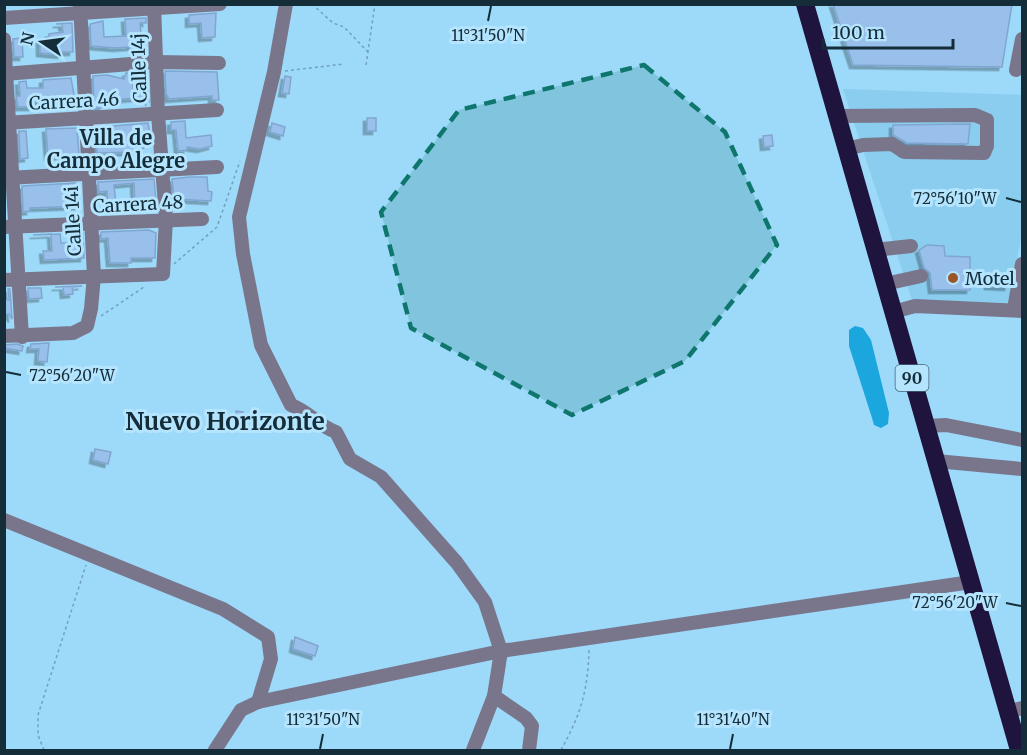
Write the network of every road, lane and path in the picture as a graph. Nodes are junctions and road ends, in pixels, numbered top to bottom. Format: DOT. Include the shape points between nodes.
graph roads {
  1 [pos="220,4"];
  2 [pos="286,4"];
  3 [pos="312,4"];
  4 [pos="375,4"];
  5 [pos="805,4"];
  6 [pos="154,7"];
  7 [pos="80,8"];
  8 [pos="4,18"];
  9 [pos="4,39"];
  10 [pos="1023,39"];
  11 [pos="368,52"];
  12 [pos="156,62"];
  13 [pos="219,63"];
  14 [pos="344,64"];
  15 [pos="366,65"];
  16 [pos="82,68"];
  17 [pos="1016,70"];
  18 [pos="274,72"];
  19 [pos="6,74"];
  20 [pos="217,110"];
  21 [pos="158,114"];
  22 [pos="837,116"];
  23 [pos="85,119"];
  24 [pos="7,123"];
  25 [pos="846,149"];
  26 [pos="241,159"];
  27 [pos="217,167"];
  28 [pos="162,171"];
  29 [pos="88,175"];
  30 [pos="9,178"];
  31 [pos="166,219"];
  32 [pos="202,219"];
  33 [pos="92,225"];
  34 [pos="10,226"];
  35 [pos="911,246"];
  36 [pos="875,250"];
  37 [pos="1023,264"];
  38 [pos="163,274"];
  39 [pos="94,276"];
  40 [pos="921,276"];
  41 [pos="12,280"];
  42 [pos="885,284"];
  43 [pos="144,287"];
  44 [pos="1018,310"];
  45 [pos="893,312"];
  46 [pos="87,326"];
  47 [pos="4,336"];
  48 [pos="21,337"];
  49 [pos="926,426"];
  50 [pos="1023,440"];
  51 [pos="936,461"];
  52 [pos="1023,469"];
  53 [pos="4,520"];
  54 [pos="87,554"];
  55 [pos="971,582"];
  56 [pos="590,639"];
  57 [pos="501,651"];
  58 [pos="494,696"];
  59 [pos="258,702"];
  60 [pos="1015,710"];
  61 [pos="44,750"];
  62 [pos="215,750"];
  63 [pos="473,750"];
  64 [pos="529,750"];
  65 [pos="561,750"];
  66 [pos="1019,750"];
  1 -- 6 [label="street"];
  2 -- 18 [label="street"];
  3 -- 11 [label="path" via="333,23 344,27"];
  4 -- 11 [label="path"];
  5 -- 22 [label="highway, 90"];
  6 -- 7 [label="street"];
  6 -- 12 [label="street, Calle 14j"];
  7 -- 8 [label="street"];
  7 -- 16 [label="street, Calle 14i"];
  9 -- 19 [label="street"];
  10 -- 17 [label="street"];
  11 -- 15 [label="path"];
  12 -- 13 [label="street"];
  12 -- 16 [label="street"];
  12 -- 21 [label="street, Calle 14j"];
  14 -- 18 [label="path"];
  16 -- 19 [label="street"];
  16 -- 23 [label="street, Calle 14i"];
  18 -- 57 [label="street" via="239,217 261,345 291,405 309,412 321,426 336,432 350,459 381,477 458,563 485,602"];
  19 -- 24 [label="street"];
  20 -- 21 [label="street, Carrera 46"];
  21 -- 23 [label="street, Carrera 46"];
  21 -- 28 [label="street, Calle 14j"];
  22 -- 25 [label="highway, 90"];
  22 -- 25 [label="street" via="964,114 987,120 984,153 904,152 892,144"];
  23 -- 24 [label="street, Carrera 46"];
  23 -- 29 [label="street, Calle 14i"];
  24 -- 30 [label="street"];
  25 -- 36 [label="highway, 90"];
  26 -- 38 [label="path" via="217,227"];
  27 -- 28 [label="street"];
  28 -- 29 [label="street"];
  28 -- 31 [label="street, Calle 14j"];
  29 -- 30 [label="street"];
  29 -- 33 [label="street, Calle 14i"];
  30 -- 34 [label="street"];
  31 -- 32 [label="street, Carrera 48"];
  31 -- 33 [label="street, Carrera 48"];
  31 -- 38 [label="street, Calle 14j"];
  33 -- 34 [label="street, Carrera 48"];
  33 -- 39 [label="street, Calle 14i"];
  34 -- 41 [label="street"];
  35 -- 36 [label="street"];
  36 -- 42 [label="highway, 90"];
  37 -- 44 [label="street"];
  38 -- 39 [label="street"];
  39 -- 41 [label="street"];
  39 -- 46 [label="street, Calle 14i"];
  40 -- 42 [label="street"];
  41 -- 48 [label="street"];
  42 -- 45 [label="highway, 90"];
  43 -- 46 [label="path"];
  44 -- 45 [label="street" via="915,306"];
  45 -- 49 [label="highway, 90"];
  46 -- 48 [label="street" via="73,333"];
  47 -- 48 [label="street"];
  49 -- 50 [label="street" via="946,425"];
  49 -- 51 [label="highway, 90"];
  51 -- 52 [label="street"];
  51 -- 55 [label="highway, 90"];
  53 -- 54 [label="street"];
  54 -- 59 [label="street" via="223,609 268,637 271,659"];
  54 -- 61 [label="path" via="85,573 38,714 38,735"];
  55 -- 56 [label="street"];
  55 -- 60 [label="highway, 90"];
  56 -- 57 [label="street"];
  56 -- 65 [label="path" via="588,684 578,719"];
  57 -- 58 [label="street"];
  57 -- 59 [label="street"];
  58 -- 63 [label="street"];
  58 -- 64 [label="street" via="532,726"];
  59 -- 62 [label="street" via="241,710"];
  60 -- 66 [label="highway, 90"];
}
